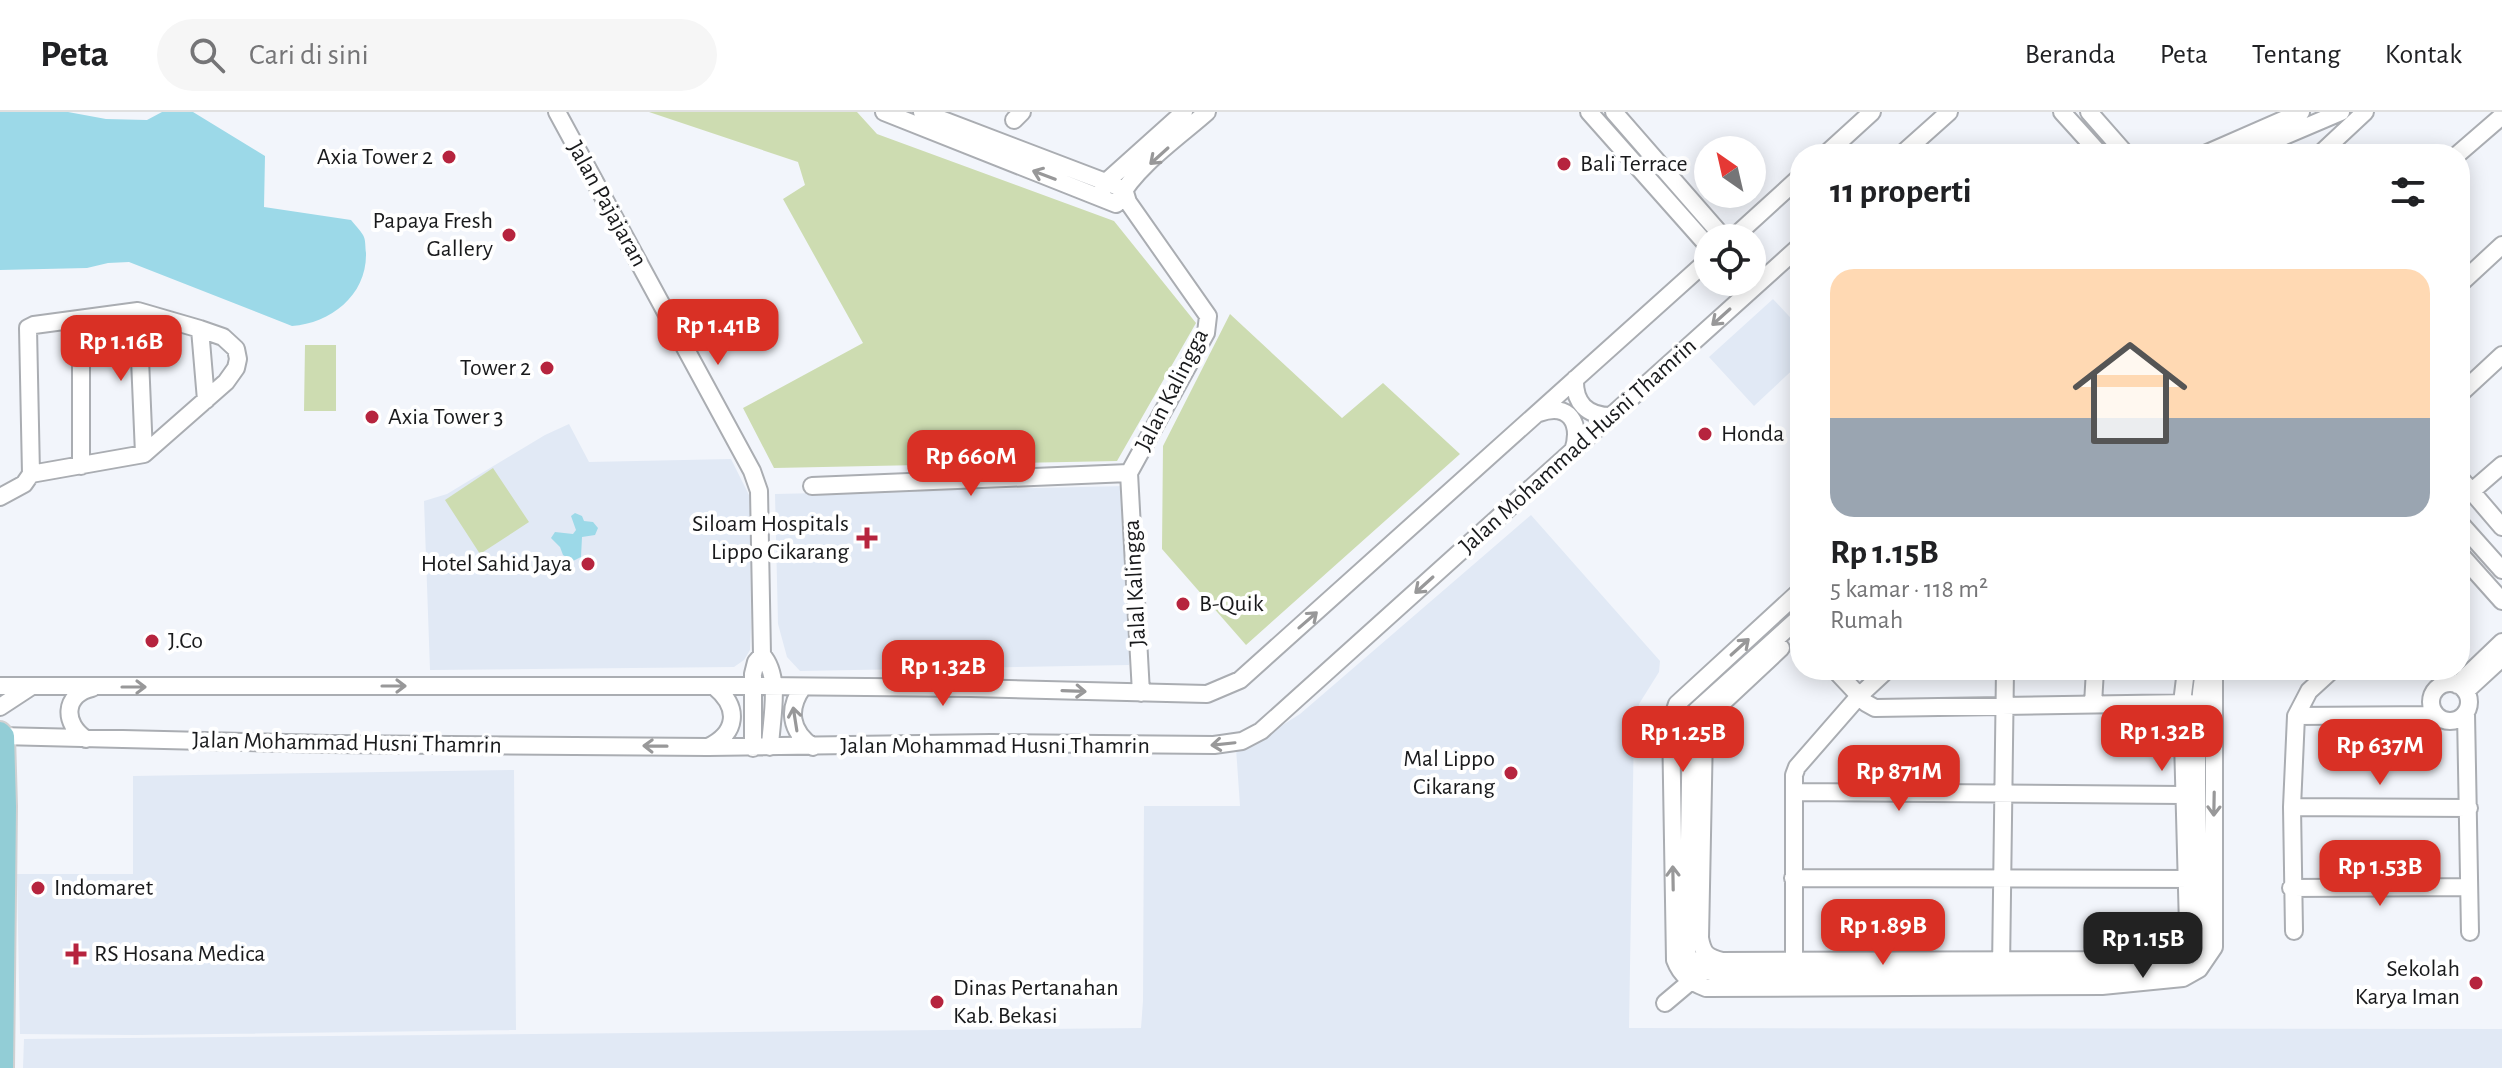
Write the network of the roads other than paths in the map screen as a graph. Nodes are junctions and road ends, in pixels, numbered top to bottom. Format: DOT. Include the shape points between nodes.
graph roads {
  1 [pos="557,112"];
  2 [pos="884,112"];
  3 [pos="922,112"];
  4 [pos="1184,112"];
  5 [pos="1207,112"];
  6 [pos="1589,112"];
  7 [pos="1614,112"];
  8 [pos="1872,112"];
  9 [pos="1949,112"];
  10 [pos="2062,112"];
  11 [pos="2089,112"];
  12 [pos="2301,112"];
  13 [pos="2341,112"];
  14 [pos="2365,112"];
  15 [pos="2502,116"];
  16 [pos="2105,131"];
  17 [pos="1837,144"];
  18 [pos="1913,144"];
  19 [pos="2091,144"];
  20 [pos="2098,144"];
  21 [pos="2117,144"];
  22 [pos="2228,144"];
  23 [pos="2266,144"];
  24 [pos="2331,144"];
  25 [pos="2470,144"];
  26 [pos="1790,186"];
  27 [pos="1103,189"];
  28 [pos="1125,200"];
  29 [pos="1712,224"];
  30 [pos="1748,224"];
  31 [pos="1694,230"];
  32 [pos="2502,245"];
  33 [pos="1790,255"];
  34 [pos="1694,273"];
  35 [pos="2470,275"];
  36 [pos="138,311"];
  37 [pos="81,319"];
  38 [pos="200,329"];
  39 [pos="2502,355"];
  40 [pos="1575,379"];
  41 [pos="2470,385"];
  42 [pos="206,400"];
  43 [pos="1537,413"];
  44 [pos="1611,416"];
  45 [pos="1573,451"];
  46 [pos="144,454"];
  47 [pos="2502,465"];
  48 [pos="81,466"];
  49 [pos="1129,473"];
  50 [pos="31,474"];
  51 [pos="812,486"];
  52 [pos="2472,491"];
  53 [pos="0,497"];
  54 [pos="2502,527"];
  55 [pos="2470,541"];
  56 [pos="2470,565"];
  57 [pos="2502,570"];
  58 [pos="1790,601"];
  59 [pos="2502,601"];
  60 [pos="1779,611"];
  61 [pos="1790,620"];
  62 [pos="1790,634"];
  63 [pos="2502,642"];
  64 [pos="762,655"];
  65 [pos="2502,658"];
  66 [pos="2470,679"];
  67 [pos="1844,680"];
  68 [pos="1876,680"];
  69 [pos="2005,680"];
  70 [pos="2094,680"];
  71 [pos="2185,680"];
  72 [pos="2205,680"];
  73 [pos="2213,680"];
  74 [pos="2321,680"];
  75 [pos="2469,680"];
  76 [pos="0,686"];
  77 [pos="32,686"];
  78 [pos="752,686"];
  79 [pos="96,687"];
  80 [pos="715,687"];
  81 [pos="773,687"];
  82 [pos="803,687"];
  83 [pos="2462,688"];
  84 [pos="1141,693"];
  85 [pos="1859,696"];
  86 [pos="2182,703"];
  87 [pos="2093,704"];
  88 [pos="2207,704"];
  89 [pos="2004,705"];
  90 [pos="0,707"];
  91 [pos="2466,713"];
  92 [pos="2436,715"];
  93 [pos="2296,716"];
  94 [pos="1,735"];
  95 [pos="86,739"];
  96 [pos="708,747"];
  97 [pos="761,747"];
  98 [pos="813,747"];
  99 [pos="3,777"];
  100 [pos="1794,792"];
  101 [pos="2004,794"];
  102 [pos="2182,795"];
  103 [pos="2292,807"];
  104 [pos="2469,808"];
  105 [pos="2206,838"];
  106 [pos="1793,878"];
  107 [pos="2003,878"];
  108 [pos="2192,879"];
  109 [pos="2469,887"];
  110 [pos="2291,888"];
  111 [pos="2294,931"];
  112 [pos="2470,932"];
  113 [pos="2001,967"];
  114 [pos="1794,968"];
  115 [pos="1700,970"];
  116 [pos="2103,979"];
  117 [pos="1909,980"];
  118 [pos="1665,1003"];
  119 [pos="3,1068"];
  1 -- 64 [label="street, Jalan Pajajaran" via="752,471 759,491"];
  27 -- 2 [label="street, one-way"];
  3 -- 27 [label="street"];
  4 -- 27 [label="street"];
  5 -- 28 [label="street, one-way"];
  6 -- 31 [label="street"];
  7 -- 29 [label="street"];
  8 -- 17 [label="street"];
  9 -- 18 [label="street"];
  10 -- 19 [label="street"];
  11 -- 16 [label="street"];
  12 -- 22 [label="street"];
  13 -- 23 [label="street"];
  14 -- 24 [label="street"];
  15 -- 25 [label="street"];
  16 -- 20 [label="street"];
  16 -- 21 [label="street"];
  26 -- 30 [label="street"];
  27 -- 28 [label="street"];
  28 -- 49 [label="street, Jalan Kalingga" via="1208,316"];
  32 -- 35 [label="street"];
  33 -- 44 [label="street, Jalan Mohammad Husni Thamrin, one-way"];
  34 -- 40 [label="street"];
  36 -- 37 [label="street"];
  36 -- 38 [label="street"];
  36 -- 46 [label="street"];
  37 -- 48 [label="street"];
  37 -- 50 [label="street" via="34,325 27,333"];
  38 -- 42 [label="street"];
  38 -- 42 [label="street" via="230,341 238,359 226,382"];
  39 -- 41 [label="street"];
  40 -- 43 [label="street"];
  40 -- 44 [label="street" via="1574,391 1587,411"];
  42 -- 46 [label="street"];
  43 -- 45 [label="street" via="1565,412 1575,422"];
  84 -- 43 [label="street, one-way" via="1207,694 1240,680"];
  44 -- 45 [label="street, Jalan Mohammad Husni Thamrin"];
  45 -- 98 [label="street, Jalan Mohammad Husni Thamrin, one-way" via="1261,731 1242,741"];
  46 -- 48 [label="street"];
  47 -- 52 [label="street"];
  48 -- 50 [label="street"];
  49 -- 51 [label="street, Jalan Kalingga"];
  49 -- 84 [label="street, Jalal Kalingga"];
  50 -- 53 [label="street"];
  52 -- 54 [label="street"];
  55 -- 57 [label="street"];
  56 -- 59 [label="street"];
  58 -- 60 [label="street"];
  60 -- 61 [label="street"];
  115 -- 60 [label="street, one-way" via="1679,971 1675,960 1671,722 1677,704"];
  62 -- 115 [label="street" via="1696,711 1691,725 1687,955"];
  63 -- 66 [label="street"];
  64 -- 78 [label="street, Jalan Pajajaran"];
  64 -- 81 [label="street, Jalan Pajajaran"];
  65 -- 83 [label="street"];
  67 -- 85 [label="street"];
  68 -- 85 [label="street"];
  69 -- 89 [label="street"];
  70 -- 87 [label="street"];
  71 -- 86 [label="street"];
  72 -- 88 [label="street"];
  73 -- 88 [label="street"];
  74 -- 93 [label="street"];
  75 -- 83 [label="street"];
  76 -- 77 [label="street"];
  77 -- 79 [label="street"];
  77 -- 90 [label="street"];
  78 -- 80 [label="street"];
  78 -- 81 [label="street"];
  78 -- 97 [label="street, Jalan Pajajaran"];
  79 -- 80 [label="street, one-way"];
  79 -- 95 [label="street" via="77,695 69,714 71,725"];
  80 -- 96 [label="street" via="725,695 732,720 720,742"];
  81 -- 82 [label="street"];
  81 -- 97 [label="street, Jalan Pajajaran"];
  82 -- 84 [label="street, one-way"];
  98 -- 82 [label="street, one-way" via="792,720"];
  83 -- 91 [label="street" via="2469,702"];
  83 -- 92 [label="street" via="2449,683 2435,691 2431,699"];
  85 -- 89 [label="street" via="1875,708"];
  85 -- 100 [label="street" via="1797,767"];
  86 -- 87 [label="street"];
  86 -- 88 [label="street"];
  86 -- 102 [label="street"];
  87 -- 89 [label="street"];
  88 -- 105 [label="street"];
  89 -- 101 [label="street"];
  91 -- 92 [label="street" via="2451,721"];
  91 -- 104 [label="street"];
  92 -- 93 [label="street"];
  93 -- 103 [label="street"];
  94 -- 95 [label="street, Jalan Mohammad Husni Thamrin"];
  94 -- 99 [label="main road"];
  96 -- 95 [label="street, Jalan Mohammad Husni Thamrin, one-way"];
  96 -- 97 [label="street, Jalan Mohammad Husni Thamrin"];
  97 -- 98 [label="street, Jalan Mohammad Husni Thamrin"];
  99 -- 119 [label="main road"];
  100 -- 101 [label="street"];
  100 -- 106 [label="street"];
  101 -- 102 [label="street"];
  101 -- 107 [label="street"];
  102 -- 108 [label="street"];
  103 -- 104 [label="street"];
  103 -- 110 [label="street"];
  104 -- 109 [label="street"];
  105 -- 108 [label="street"];
  105 -- 116 [label="street" via="2214,947 2199,969 2183,978"];
  106 -- 107 [label="street"];
  106 -- 114 [label="street"];
  107 -- 108 [label="street"];
  107 -- 113 [label="street"];
  108 -- 113 [label="street" via="2188,926 2168,957"];
  108 -- 116 [label="street" via="2204,931 2195,949 2177,966"];
  109 -- 110 [label="street"];
  109 -- 112 [label="street"];
  110 -- 111 [label="street"];
  113 -- 114 [label="street"];
  113 -- 116 [label="street"];
  113 -- 117 [label="street"];
  114 -- 115 [label="street" via="1720,974"];
  114 -- 117 [label="street"];
  115 -- 117 [label="street" via="1706,988"];
  115 -- 118 [label="street"];
  116 -- 117 [label="street"];
}
